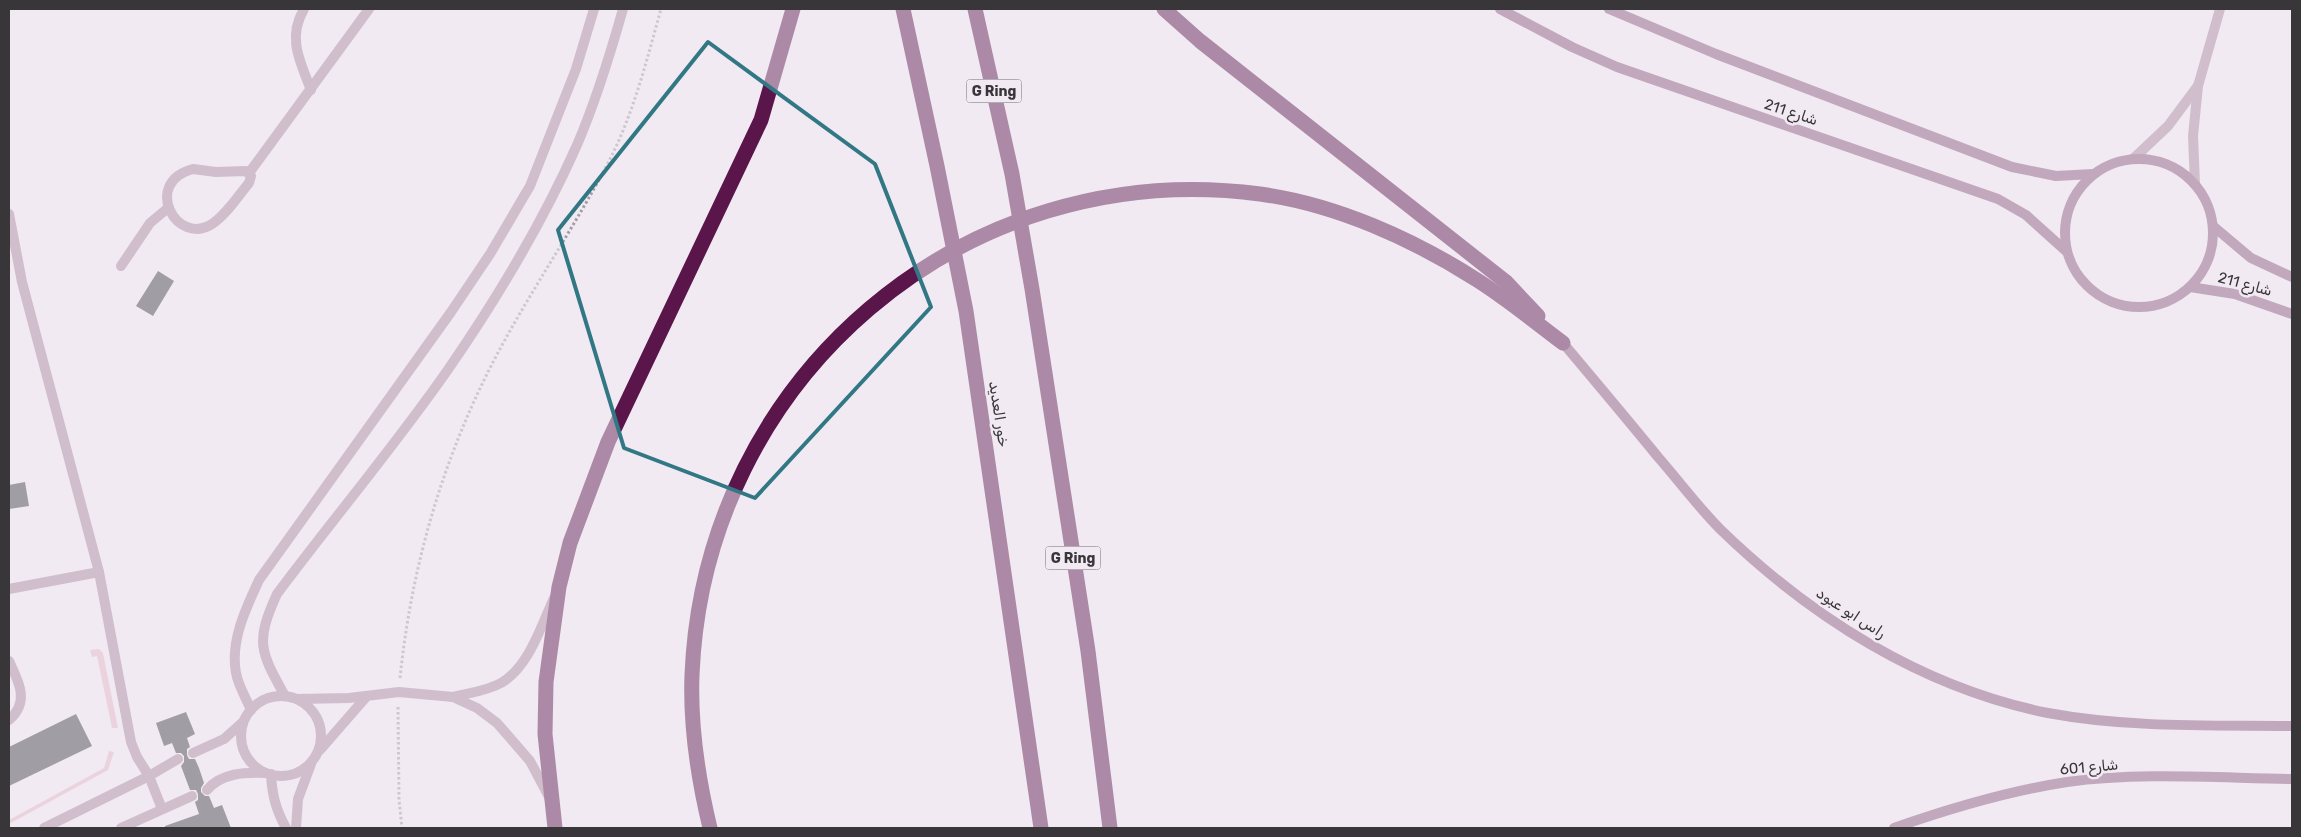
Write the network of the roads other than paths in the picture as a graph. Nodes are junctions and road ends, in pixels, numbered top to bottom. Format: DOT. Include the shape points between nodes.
graph roads {
  1 [pos="304,9"];
  2 [pos="370,9"];
  3 [pos="594,9"];
  4 [pos="623,9"];
  5 [pos="794,9"];
  6 [pos="903,9"];
  7 [pos="975,9"];
  8 [pos="1164,9"];
  9 [pos="1500,9"];
  10 [pos="1609,9"];
  11 [pos="2220,9"];
  12 [pos="2198,86"];
  13 [pos="312,90"];
  14 [pos="2133,159"];
  15 [pos="249,173"];
  16 [pos="2093,174"];
  17 [pos="2194,184"];
  18 [pos="168,208"];
  19 [pos="9,214"];
  20 [pos="2213,226"];
  21 [pos="2066,251"];
  22 [pos="121,266"];
  23 [pos="2292,278"];
  24 [pos="2190,287"];
  25 [pos="2292,314"];
  26 [pos="1563,343"];
  27 [pos="99,572"];
  28 [pos="559,587"];
  29 [pos="9,589"];
  30 [pos="9,661"];
  31 [pos="285,696"];
  32 [pos="367,696"];
  33 [pos="453,697"];
  34 [pos="297,699"];
  35 [pos="250,710"];
  36 [pos="9,720"];
  37 [pos="243,722"];
  38 [pos="2292,726"];
  39 [pos="318,751"];
  40 [pos="192,753"];
  41 [pos="178,759"];
  42 [pos="312,762"];
  43 [pos="268,773"];
  44 [pos="149,776"];
  45 [pos="2292,779"];
  46 [pos="207,790"];
  47 [pos="192,796"];
  48 [pos="550,800"];
  49 [pos="162,809"];
  50 [pos="44,828"];
  51 [pos="121,828"];
  52 [pos="286,828"];
  53 [pos="296,828"];
  54 [pos="555,828"];
  55 [pos="710,828"];
  56 [pos="1041,828"];
  57 [pos="1110,828"];
  58 [pos="1894,828"];
  1 -- 13 [label="street" via="296,24 295,43"];
  2 -- 13 [label="street"];
  3 -- 35 [label="street" via="551,136 525,194 490,254 259,580 244,612 236,646 236,673"];
  4 -- 31 [label="street" via="598,91 576,146 505,281 441,379 277,594 266,620 263,638 265,660"];
  5 -- 28 [label="highway" via="761,120 608,442 570,543"];
  6 -- 56 [label="highway, خور العديد" via="966,311"];
  7 -- 57 [label="highway, G Ring" via="1012,174 1032,289 1088,651"];
  8 -- 26 [label="highway" via="1200,41 1506,282"];
  9 -- 21 [label="main road, شارع 211" via="1616,67 1998,200 2026,215"];
  10 -- 16 [label="main road, شارع 211" via="1716,54 2012,167 2056,176"];
  11 -- 12 [label="street"];
  12 -- 14 [label="street" via="2168,126"];
  12 -- 17 [label="street"];
  13 -- 15 [label="street"];
  14 -- 16 [label="main road" via="2105,166"];
  14 -- 17 [label="main road" via="2146,159 2173,167"];
  15 -- 18 [label="street" via="185,171 172,181 167,197"];
  15 -- 18 [label="street" via="249,183 212,224 194,228 185,226"];
  16 -- 21 [label="main road" via="2068,208 2064,236"];
  17 -- 20 [label="main road" via="2203,196"];
  18 -- 22 [label="street" via="150,223"];
  19 -- 27 [label="street" via="22,282"];
  20 -- 23 [label="main road, شارع 211" via="2250,258"];
  20 -- 24 [label="main road" via="2208,259"];
  21 -- 24 [label="main road" via="2078,276 2111,302 2152,306 2178,296"];
  24 -- 25 [label="main road, شارع 211" via="2235,294"];
  26 -- 38 [label="main road, راس ابو عبود" via="1720,528 1824,616 1881,651 1937,678 2048,712 2113,721"];
  26 -- 55 [label="highway" via="1479,281 1431,252 1319,207 1262,194 1205,190 1129,192 1029,217 988,233 940,258 901,282 838,336 803,376 747,463 727,509 709,562 698,616 692,674 699,784"];
  27 -- 29 [label="street"];
  27 -- 44 [label="street" via="131,742"];
  28 -- 33 [label="street" via="525,658 513,674 501,683"];
  28 -- 48 [label="highway" via="546,682 545,734"];
  30 -- 36 [label="street" via="22,699"];
  31 -- 34 [label="street"];
  31 -- 35 [label="street" via="266,698"];
  32 -- 33 [label="street" via="399,692"];
  32 -- 34 [label="street"];
  32 -- 39 [label="street"];
  33 -- 48 [label="street" via="477,708 497,723 530,760"];
  34 -- 39 [label="street" via="305,703 316,717 321,734"];
  35 -- 37 [label="street"];
  37 -- 40 [label="street" via="224,739"];
  37 -- 43 [label="street" via="244,752 250,761"];
  39 -- 42 [label="street"];
  41 -- 44 [label="street"];
  42 -- 43 [label="street" via="293,774"];
  42 -- 53 [label="street" via="298,799"];
  43 -- 46 [label="street" via="233,775 213,782"];
  43 -- 52 [label="street" via="274,802"];
  44 -- 49 [label="street"];
  44 -- 50 [label="street"];
  45 -- 58 [label="main road, شارع 601" via="2125,778 2068,782 1951,808"];
  47 -- 49 [label="street"];
  48 -- 54 [label="highway"];
  49 -- 51 [label="street"];
}
